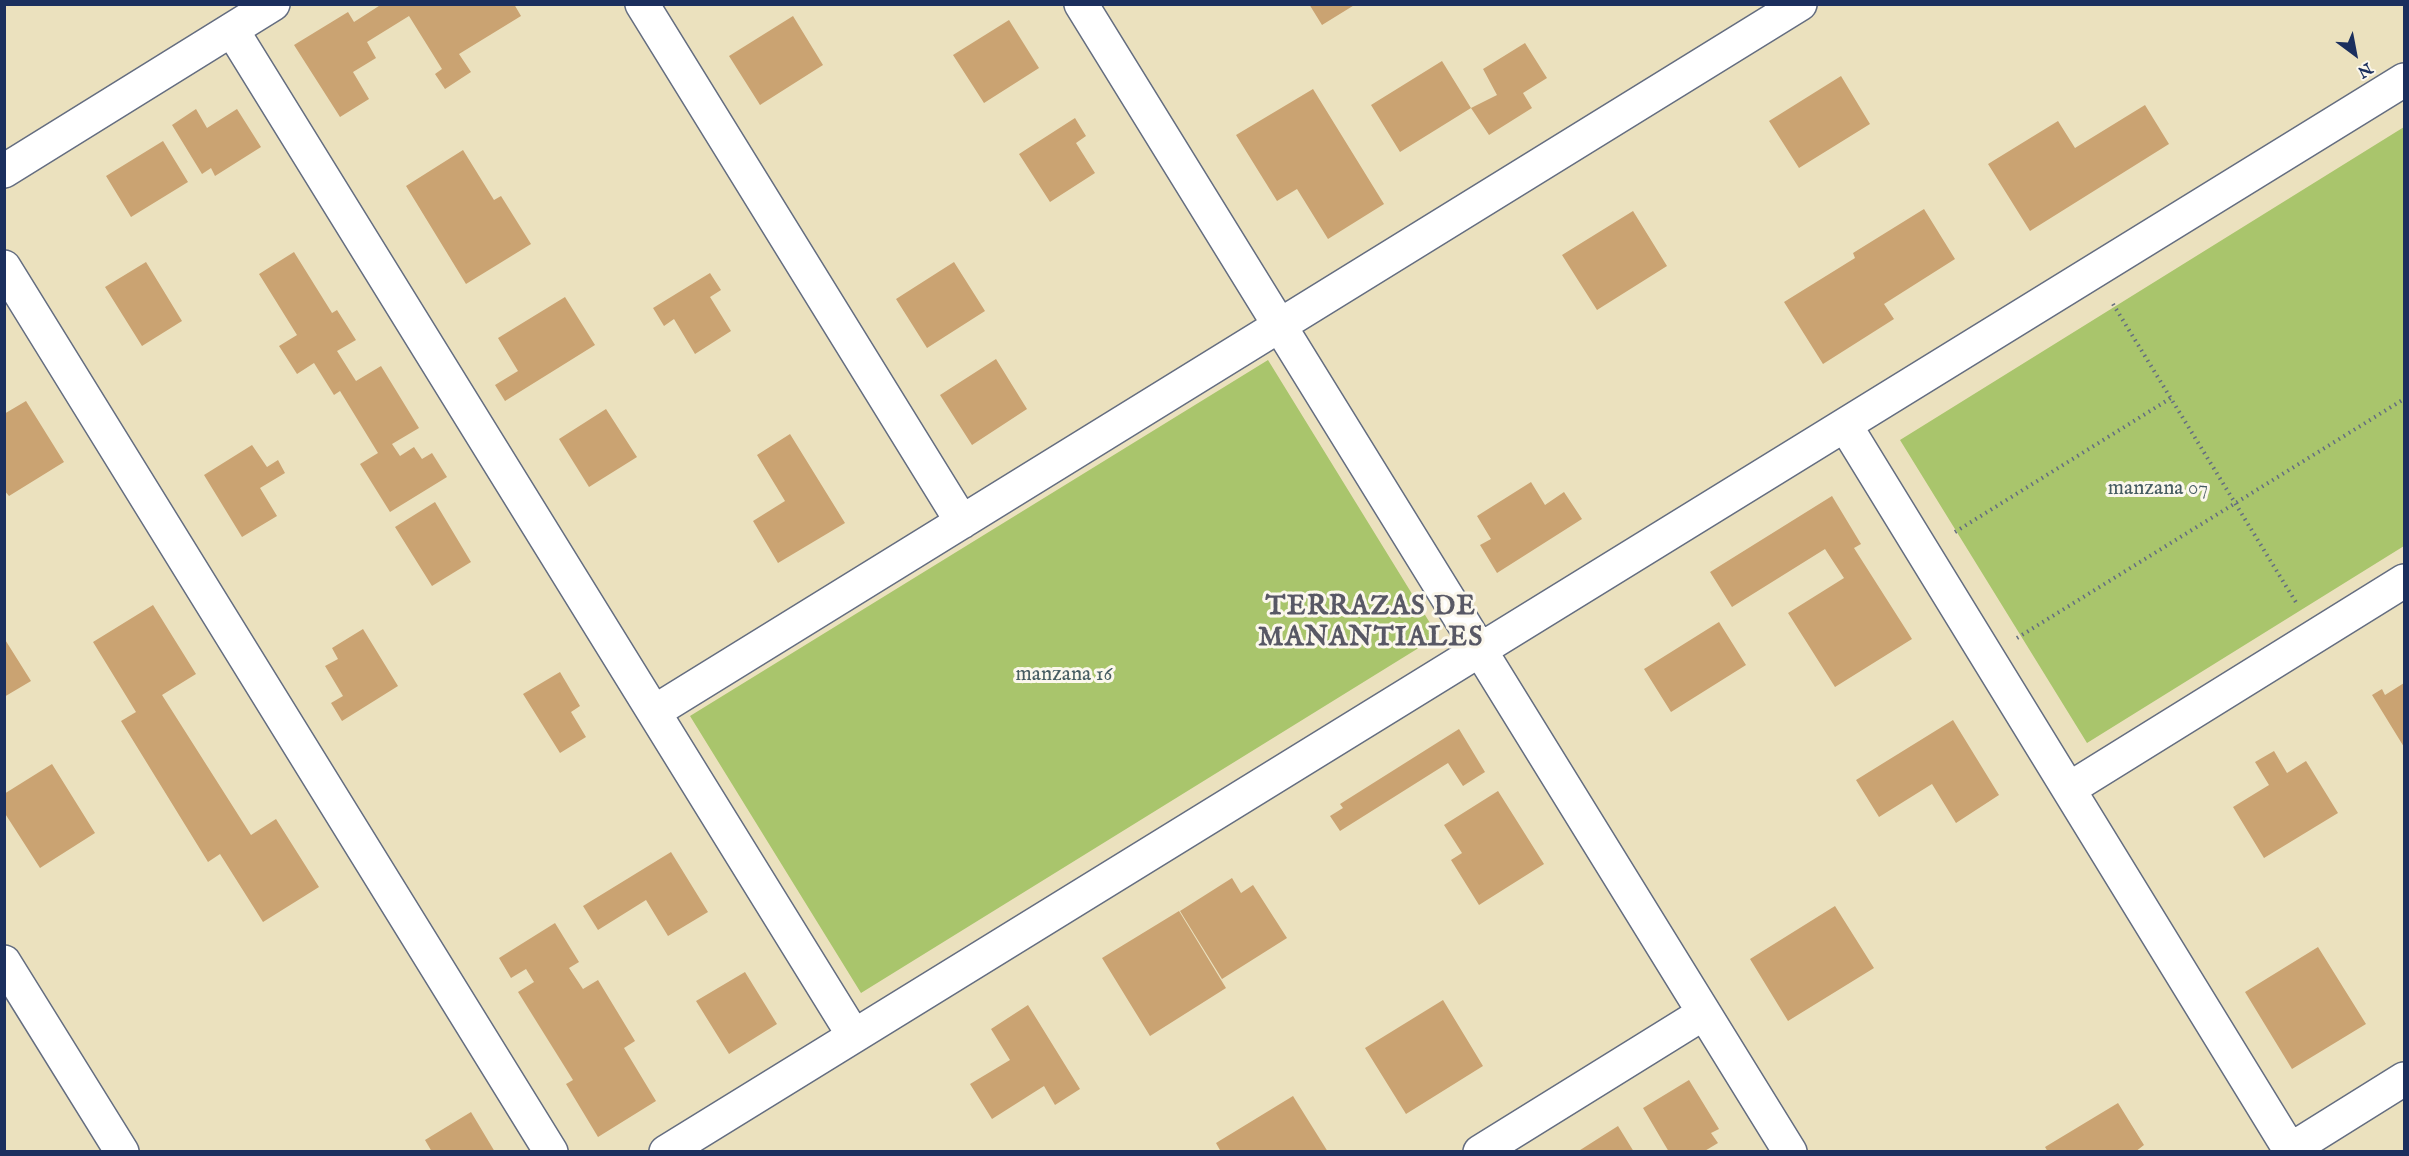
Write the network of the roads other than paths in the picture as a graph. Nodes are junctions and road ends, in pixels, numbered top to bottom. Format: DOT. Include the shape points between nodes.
graph roads {
  1 [pos="273,4"];
  2 [pos="642,4"];
  3 [pos="1081,4"];
  4 [pos="1800,4"];
  5 [pos="232,30"];
  6 [pos="2404,80"];
  7 [pos="4,171"];
  8 [pos="4,267"];
  9 [pos="1280,326"];
  10 [pos="1845,425"];
  11 [pos="962,522"];
  12 [pos="2404,581"];
  13 [pos="1480,650"];
  14 [pos="654,712"];
  15 [pos="2069,789"];
  16 [pos="4,962"];
  17 [pos="1704,1013"];
  18 [pos="854,1036"];
  19 [pos="2404,1079"];
  20 [pos="2289,1151"];
  21 [pos="122,1152"];
  22 [pos="551,1152"];
  23 [pos="666,1152"];
  24 [pos="1480,1152"];
  25 [pos="1790,1152"];
  1 -- 5 [label="street"];
  2 -- 11 [label="street"];
  3 -- 9 [label="street"];
  4 -- 9 [label="street"];
  5 -- 7 [label="street"];
  5 -- 14 [label="street"];
  6 -- 10 [label="street"];
  8 -- 22 [label="street"];
  9 -- 11 [label="street"];
  9 -- 13 [label="street"];
  10 -- 13 [label="street"];
  10 -- 15 [label="street"];
  11 -- 14 [label="street"];
  12 -- 15 [label="street"];
  13 -- 17 [label="street"];
  13 -- 18 [label="street"];
  14 -- 18 [label="street"];
  15 -- 20 [label="street"];
  16 -- 21 [label="street"];
  17 -- 24 [label="street"];
  17 -- 25 [label="street"];
  18 -- 23 [label="street"];
  19 -- 20 [label="street"];
}
